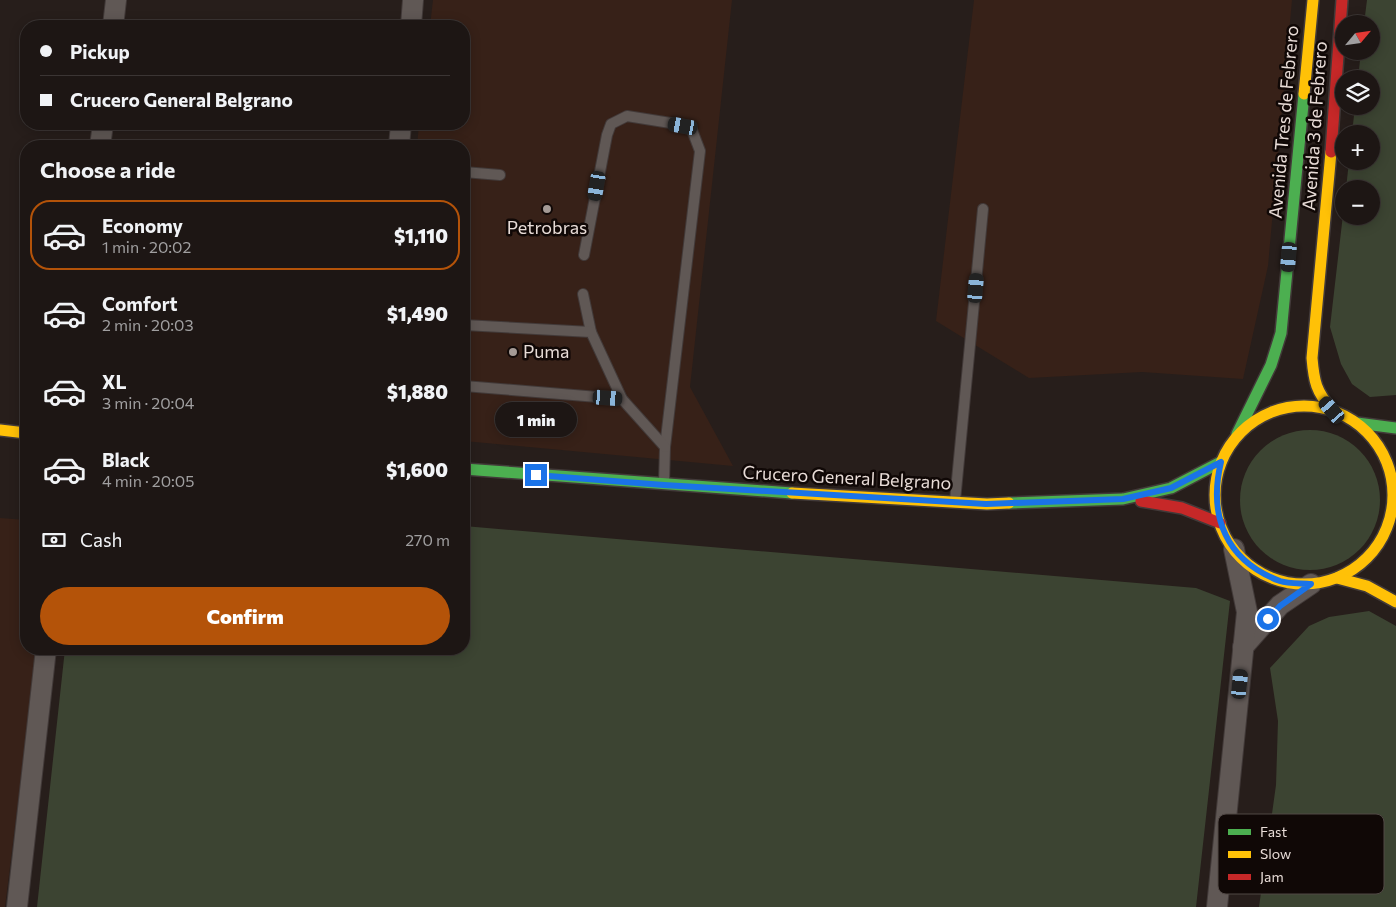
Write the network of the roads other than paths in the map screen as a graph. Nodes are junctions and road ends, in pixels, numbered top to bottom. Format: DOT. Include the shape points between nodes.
graph roads {
  1 [pos="116,0"];
  2 [pos="414,0"];
  3 [pos="1313,0"];
  4 [pos="1342,0"];
  5 [pos="114,20"];
  6 [pos="412,20"];
  7 [pos="470,172"];
  8 [pos="500,175"];
  9 [pos="983,210"];
  10 [pos="584,255"];
  11 [pos="583,294"];
  12 [pos="470,325"];
  13 [pos="591,332"];
  14 [pos="470,386"];
  15 [pos="622,399"];
  16 [pos="1332,410"];
  17 [pos="1357,423"];
  18 [pos="1396,428"];
  19 [pos="0,430"];
  20 [pos="20,432"];
  21 [pos="1236,438"];
  22 [pos="664,447"];
  23 [pos="1221,462"];
  24 [pos="470,469"];
  25 [pos="664,485"];
  26 [pos="1395,497"];
  27 [pos="1123,499"];
  28 [pos="955,502"];
  29 [pos="1220,523"];
  30 [pos="1234,549"];
  31 [pos="1337,578"];
  32 [pos="1311,584"];
  33 [pos="1396,602"];
  34 [pos="1243,647"];
  35 [pos="45,655"];
  36 [pos="1226,814"];
  37 [pos="1218,888"];
  38 [pos="17,907"];
  39 [pos="1216,907"];
  1 -- 5 [label="street"];
  2 -- 6 [label="street"];
  3 -- 21 [label="main road, Avenida Tres de Febrero" via="1280,333 1271,365"];
  4 -- 16 [label="main road, Avenida 3 de Febrero" via="1312,358 1314,382 1320,396"];
  7 -- 8 [label="lane"];
  9 -- 28 [label="lane"];
  10 -- 22 [label="lane" via="606,135 611,124 628,116 692,130 700,151"];
  11 -- 13 [label="lane"];
  12 -- 13 [label="lane"];
  13 -- 15 [label="lane"];
  14 -- 15 [label="lane"];
  15 -- 22 [label="lane"];
  16 -- 17 [label="main road"];
  16 -- 21 [label="main road" via="1306,406 1280,409 1256,420"];
  17 -- 18 [label="main road"];
  17 -- 26 [label="main road" via="1382,453 1390,471"];
  19 -- 20 [label="main road"];
  21 -- 23 [label="main road"];
  22 -- 25 [label="lane"];
  23 -- 27 [label="main road, Crucero General Belgrano" via="1171,488"];
  23 -- 29 [label="main road" via="1216,482"];
  24 -- 25 [label="main road, Crucero General Belgrano"];
  25 -- 28 [label="main road, Crucero General Belgrano"];
  26 -- 31 [label="main road" via="1385,542 1363,562"];
  27 -- 28 [label="main road, Crucero General Belgrano" via="986,504"];
  27 -- 29 [label="main road" via="1179,506"];
  29 -- 30 [label="main road"];
  30 -- 32 [label="main road" via="1255,569 1282,581"];
  30 -- 34 [label="street" via="1247,612"];
  31 -- 32 [label="main road"];
  31 -- 33 [label="main road" via="1367,586"];
  32 -- 34 [label="street" via="1280,606"];
  34 -- 36 [label="street"];
  35 -- 38 [label="street"];
  37 -- 39 [label="street"];
}
